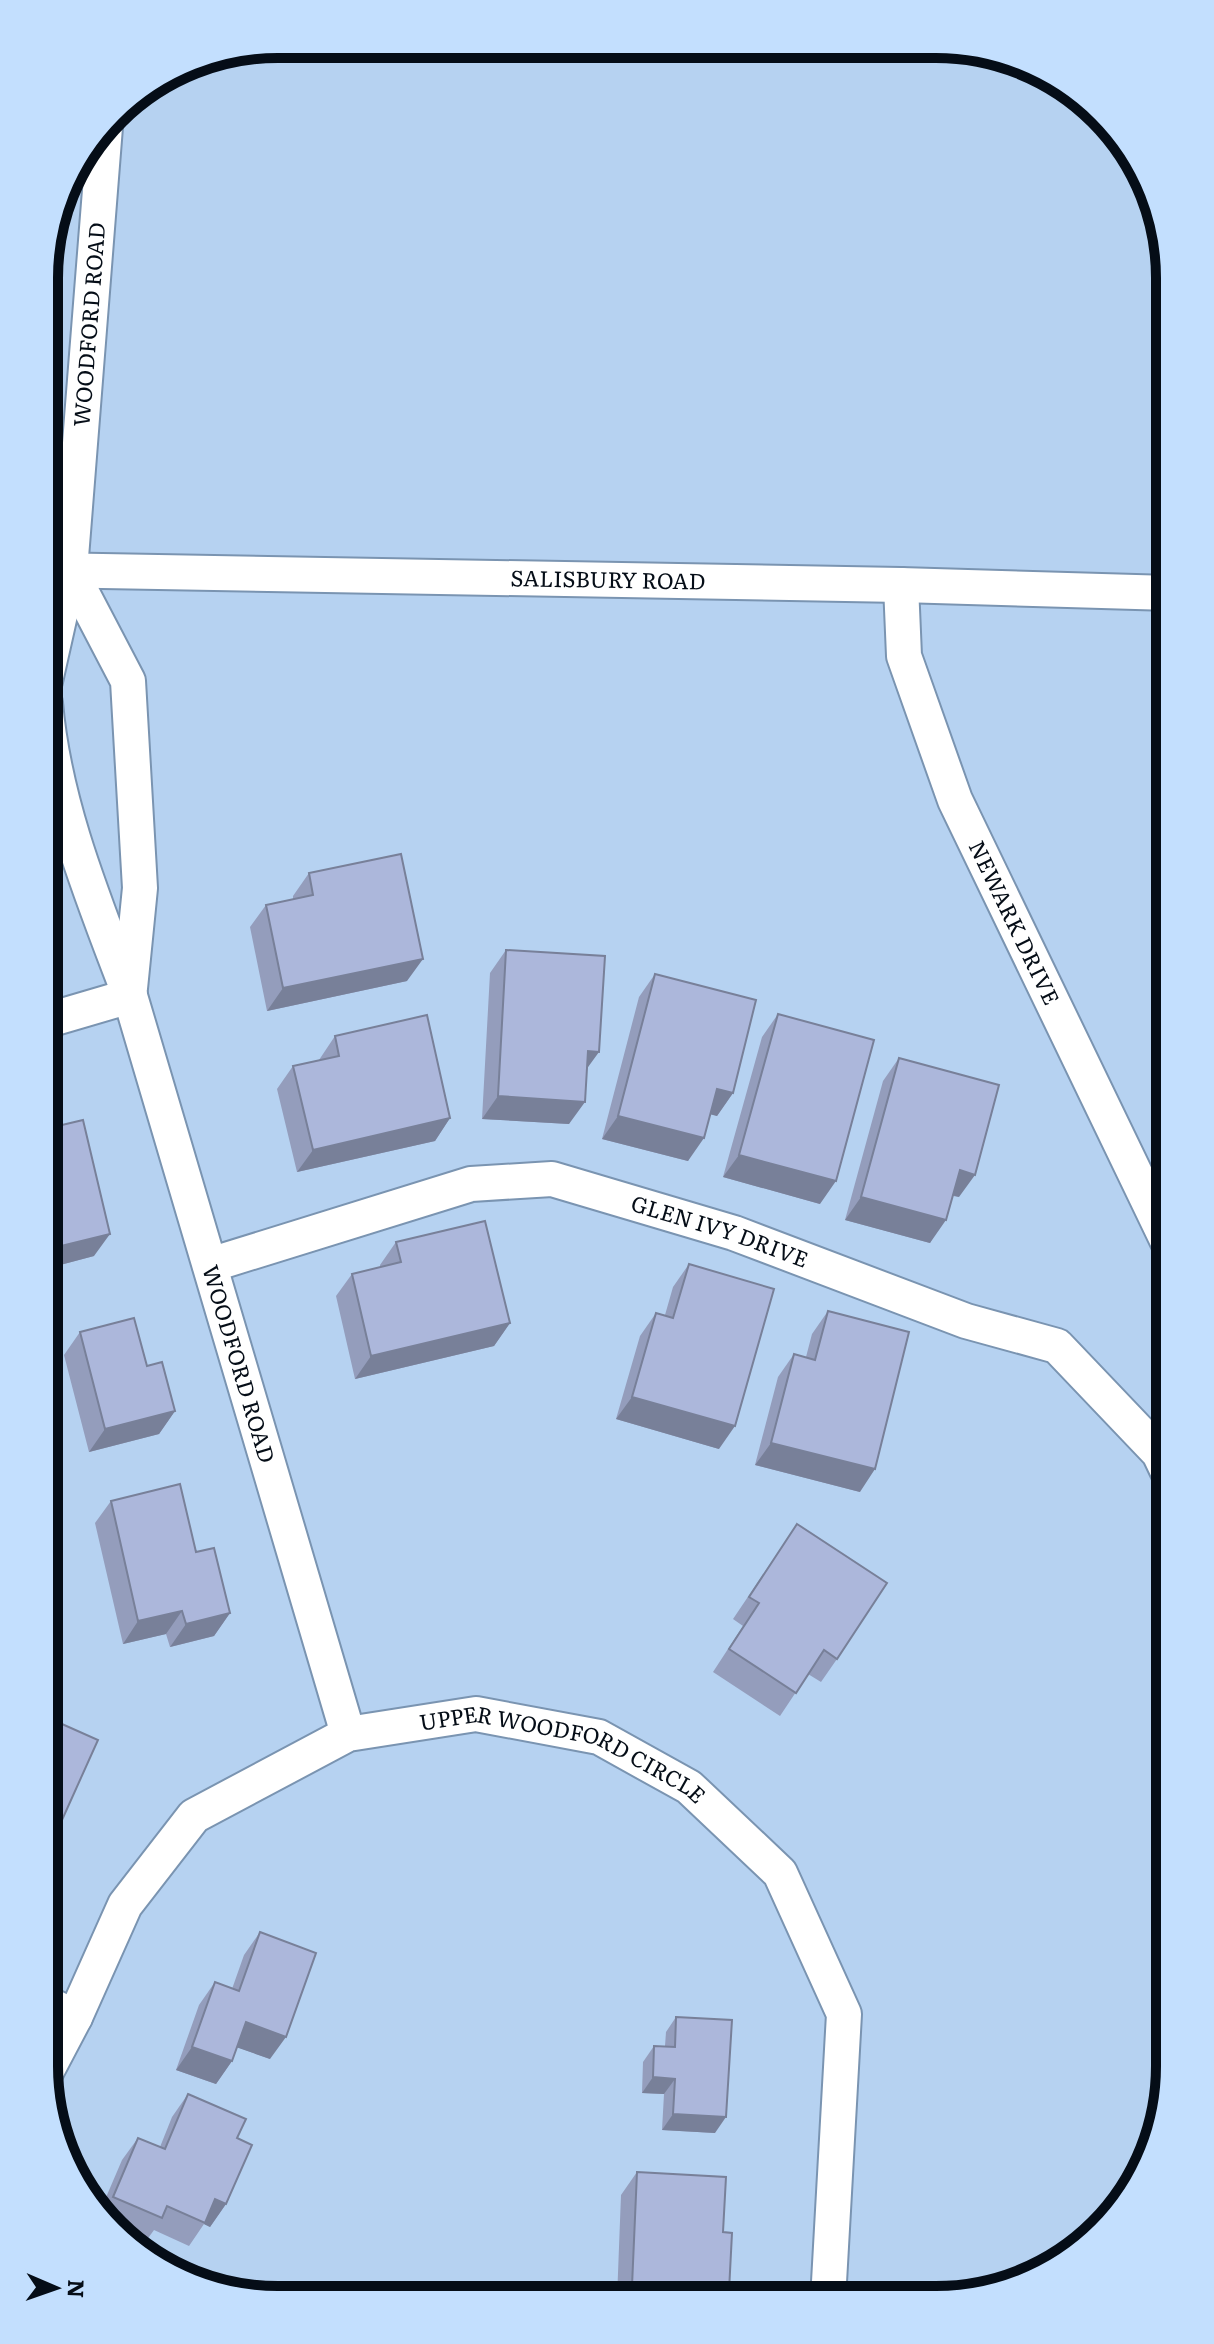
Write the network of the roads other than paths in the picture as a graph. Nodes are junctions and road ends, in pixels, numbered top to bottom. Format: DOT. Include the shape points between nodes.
graph roads {
  1 [pos="103,145"];
  2 [pos="58,570"];
  3 [pos="901,585"];
  4 [pos="1156,593"];
  5 [pos="58,783"];
  6 [pos="130,996"];
  7 [pos="58,1017"];
  8 [pos="1156,1217"];
  9 [pos="210,1265"];
  10 [pos="1156,1450"];
  11 [pos="348,1734"];
  12 [pos="58,2009"];
  13 [pos="75,2017"];
  14 [pos="58,2049"];
  15 [pos="829,2286"];
  1 -- 2 [label="street, WOODFORD ROAD"];
  2 -- 3 [label="street, SALISBURY ROAD"];
  2 -- 6 [label="street, WOODFORD ROAD" via="128,681 140,888"];
  3 -- 4 [label="street, SALISBURY ROAD"];
  3 -- 8 [label="street, NEWARK DRIVE" via="904,656 955,800"];
  5 -- 6 [label="street, WOODFORD ROAD"];
  6 -- 7 [label="street"];
  6 -- 9 [label="street, WOODFORD ROAD"];
  9 -- 10 [label="street, GLEN IVY DRIVE" via="471,1184 552,1179 734,1233 966,1321 1057,1346"];
  9 -- 11 [label="street, WOODFORD ROAD"];
  11 -- 13 [label="street, UPPER WOODFORD CIRCLE" via="194,1816 125,1905"];
  11 -- 15 [label="street, UPPER WOODFORD CIRCLE" via="476,1714 599,1737 689,1787 780,1873 844,2014"];
  12 -- 13 [label="street"];
  13 -- 14 [label="street, UPPER WOODFORD CIRCLE"];
}
